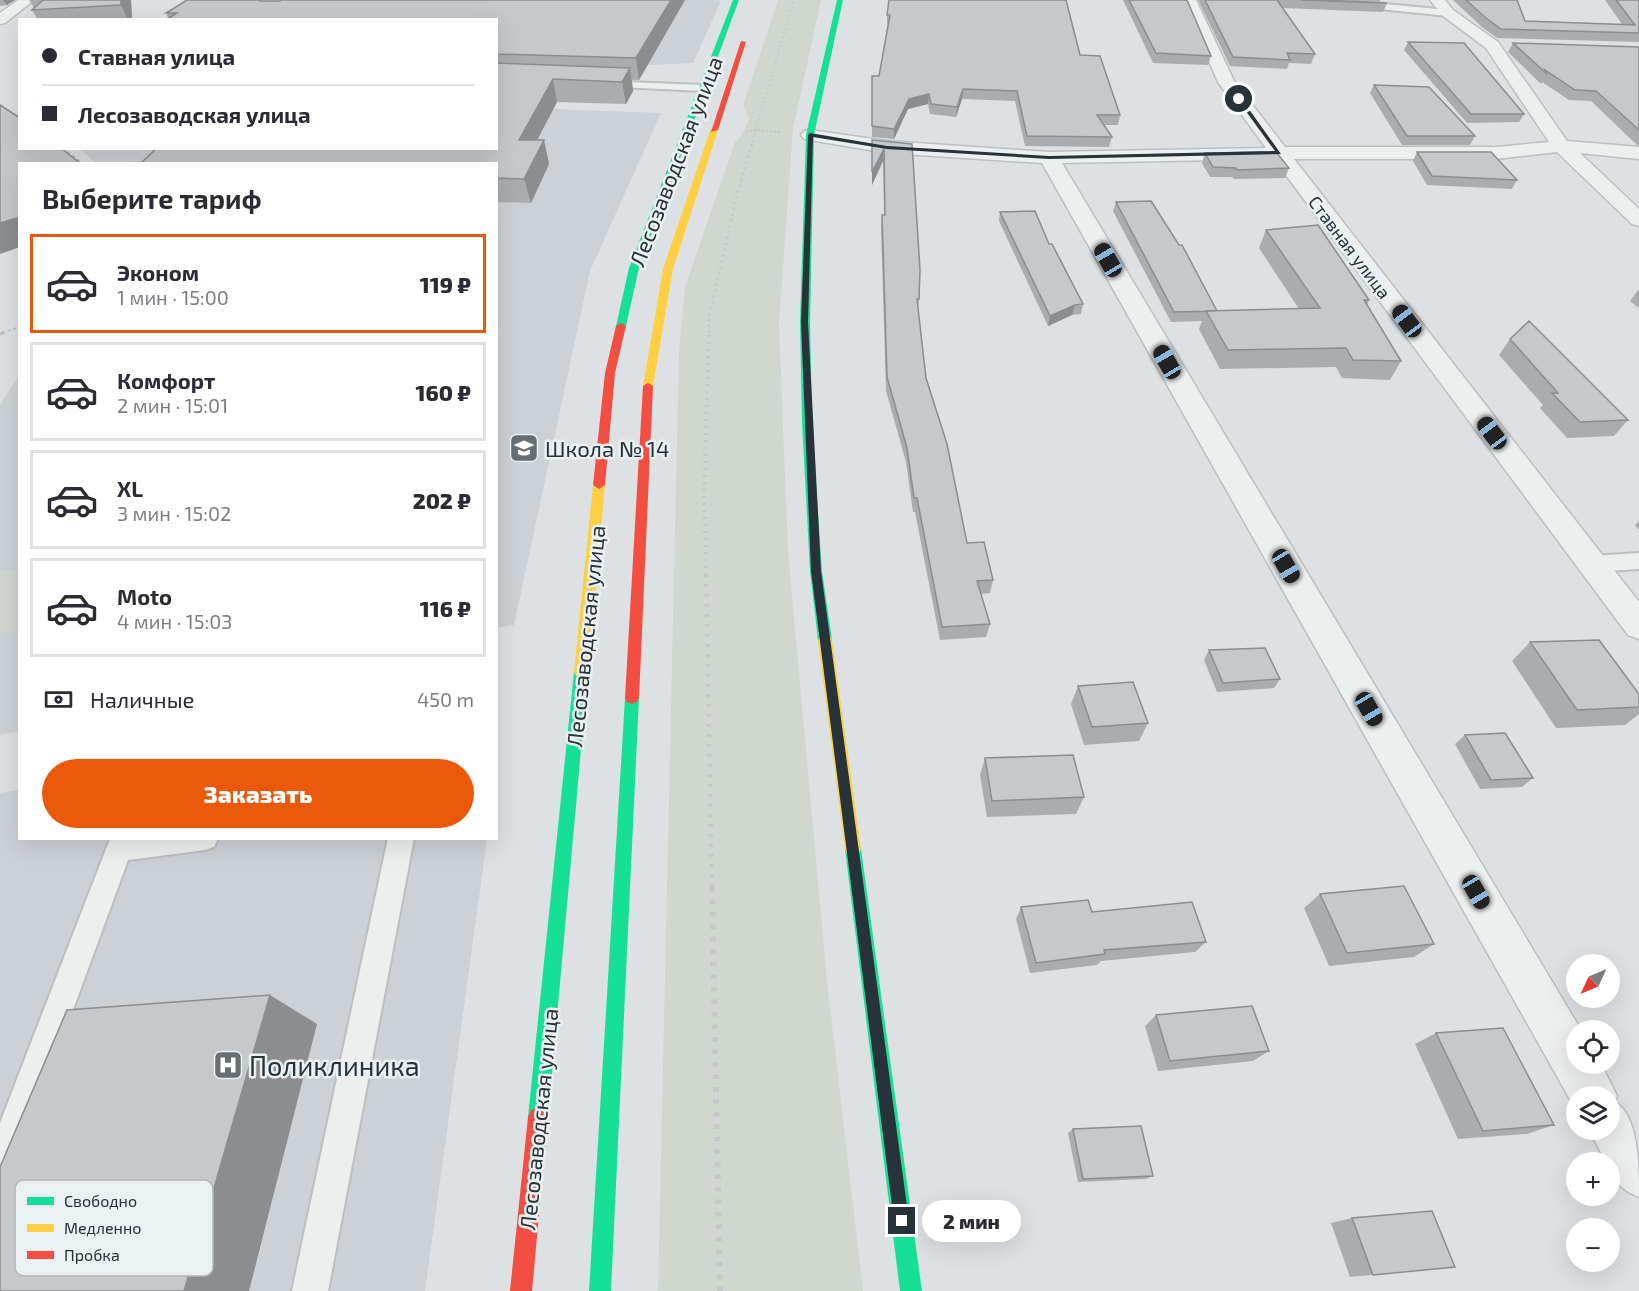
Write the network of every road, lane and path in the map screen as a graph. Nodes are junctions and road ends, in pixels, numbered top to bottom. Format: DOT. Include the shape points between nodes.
graph roads {
  1 [pos="27,0"];
  2 [pos="736,0"];
  3 [pos="840,0"];
  4 [pos="1189,0"];
  5 [pos="1338,3"];
  6 [pos="1443,6"];
  7 [pos="0,20"];
  8 [pos="746,32"];
  9 [pos="1492,45"];
  10 [pos="1514,46"];
  11 [pos="592,83"];
  12 [pos="703,88"];
  13 [pos="810,135"];
  14 [pos="1561,146"];
  15 [pos="66,150"];
  16 [pos="1279,153"];
  17 [pos="1639,153"];
  18 [pos="1049,158"];
  19 [pos="80,162"];
  20 [pos="1639,220"];
  21 [pos="18,328"];
  22 [pos="0,334"];
  23 [pos="1639,561"];
  24 [pos="1592,564"];
  25 [pos="1639,626"];
  26 [pos="189,840"];
  27 [pos="401,840"];
  28 [pos="1588,1086"];
  29 [pos="1620,1140"];
  30 [pos="0,1165"];
  31 [pos="1639,1173"];
  32 [pos="309,1291"];
  33 [pos="521,1291"];
  34 [pos="600,1291"];
  35 [pos="911,1291"];
  1 -- 7 [label="street"];
  2 -- 12 [label="main road, Лесозаводская улица"];
  3 -- 13 [label="main road"];
  4 -- 16 [label="street, Ставная улица" via="1226,82"];
  5 -- 6 [label="lane"];
  6 -- 9 [label="street"];
  8 -- 34 [label="main road, Лесозаводская улица" via="668,269 649,373"];
  9 -- 10 [label="street"];
  9 -- 14 [label="street"];
  11 -- 12 [label="lane"];
  12 -- 33 [label="main road, Лесозаводская улица" via="634,268 610,374"];
  13 -- 18 [label="street" via="887,147"];
  13 -- 35 [label="main road" via="804,322 816,571"];
  14 -- 16 [label="street" via="1496,153"];
  14 -- 17 [label="street"];
  14 -- 20 [label="street"];
  15 -- 19 [label="path"];
  16 -- 18 [label="street"];
  16 -- 24 [label="street, Ставная улица"];
  18 -- 28 [label="street"];
  21 -- 22 [label="path"];
  23 -- 24 [label="lane"];
  24 -- 25 [label="street, Ставная улица"];
  26 -- 30 [label="lane" via="119,849"];
  27 -- 32 [label="lane"];
  29 -- 31 [label="street"];
}
